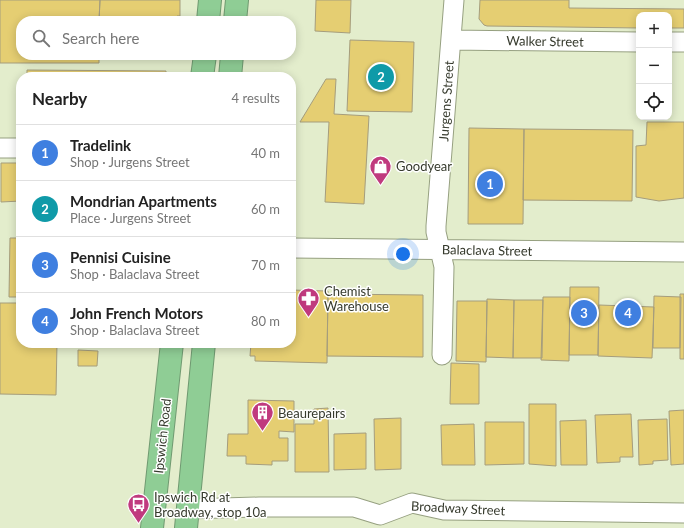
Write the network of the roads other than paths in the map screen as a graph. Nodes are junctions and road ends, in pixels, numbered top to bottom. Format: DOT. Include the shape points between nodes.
graph roads {
  1 [pos="210,0"];
  2 [pos="237,0"];
  3 [pos="454,0"];
  4 [pos="208,16"];
  5 [pos="235,16"];
  6 [pos="451,40"];
  7 [pos="636,42"];
  8 [pos="672,42"];
  9 [pos="684,42"];
  10 [pos="204,60"];
  11 [pos="232,60"];
  12 [pos="203,72"];
  13 [pos="230,72"];
  14 [pos="0,148"];
  15 [pos="16,148"];
  16 [pos="296,248"];
  17 [pos="440,250"];
  18 [pos="684,252"];
  19 [pos="171,348"];
  20 [pos="204,348"];
  21 [pos="442,355"];
  22 [pos="684,513"];
  23 [pos="187,518"];
  24 [pos="152,528"];
  1 -- 4 [label="highway"];
  2 -- 5 [label="highway"];
  3 -- 6 [label="street, Jurgens Street"];
  6 -- 7 [label="street, Walker Street"];
  6 -- 17 [label="street, Jurgens Street" via="436,226"];
  8 -- 9 [label="street"];
  10 -- 12 [label="highway"];
  11 -- 13 [label="highway"];
  14 -- 15 [label="street"];
  16 -- 17 [label="street, Balaclava Street"];
  17 -- 18 [label="street, Balaclava Street"];
  17 -- 21 [label="street, Jurgens Street" via="444,267"];
  19 -- 24 [label="highway, Ipswich Road"];
  20 -- 23 [label="highway"];
  22 -- 23 [label="street, Broadway Street" via="444,510 412,503 380,515 354,507 259,507"];
}
